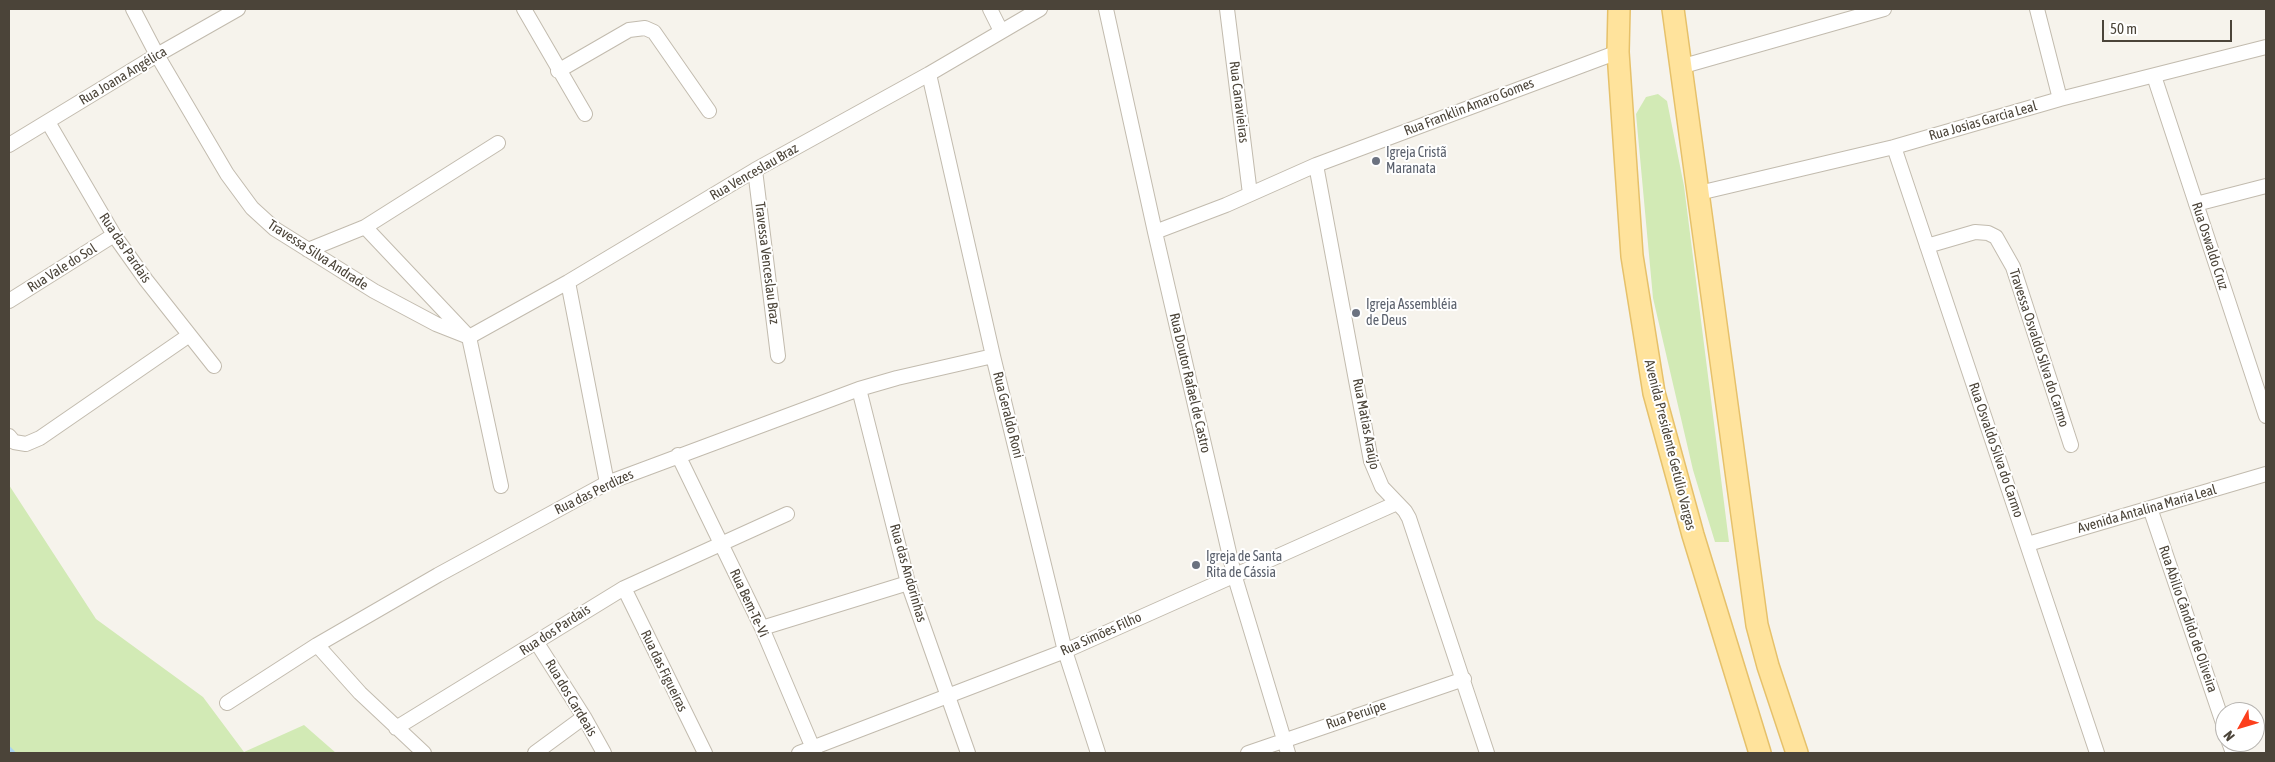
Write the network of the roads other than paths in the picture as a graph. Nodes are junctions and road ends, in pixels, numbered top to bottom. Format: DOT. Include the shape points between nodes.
graph roads {
  1 [pos="133,9"];
  2 [pos="238,9"];
  3 [pos="524,9"];
  4 [pos="990,9"];
  5 [pos="1040,9"];
  6 [pos="1106,9"];
  7 [pos="1227,9"];
  8 [pos="1619,9"];
  9 [pos="1673,9"];
  10 [pos="1884,9"];
  11 [pos="2037,9"];
  12 [pos="1839,14"];
  13 [pos="1001,31"];
  14 [pos="2266,47"];
  15 [pos="1618,52"];
  16 [pos="157,55"];
  17 [pos="1680,67"];
  18 [pos="558,70"];
  19 [pos="929,74"];
  20 [pos="2154,76"];
  21 [pos="2060,99"];
  22 [pos="709,111"];
  23 [pos="585,114"];
  24 [pos="48,122"];
  25 [pos="498,143"];
  26 [pos="9,145"];
  27 [pos="1894,146"];
  28 [pos="1316,165"];
  29 [pos="755,170"];
  30 [pos="2266,186"];
  31 [pos="1699,193"];
  32 [pos="1250,194"];
  33 [pos="2196,204"];
  34 [pos="365,227"];
  35 [pos="1155,232"];
  36 [pos="114,235"];
  37 [pos="1927,246"];
  38 [pos="308,250"];
  39 [pos="568,282"];
  40 [pos="9,301"];
  41 [pos="188,336"];
  42 [pos="469,337"];
  43 [pos="778,356"];
  44 [pos="993,356"];
  45 [pos="214,366"];
  46 [pos="859,389"];
  47 [pos="2266,416"];
  48 [pos="9,436"];
  49 [pos="2071,445"];
  50 [pos="678,455"];
  51 [pos="2266,474"];
  52 [pos="607,483"];
  53 [pos="501,486"];
  54 [pos="1397,503"];
  55 [pos="2150,508"];
  56 [pos="787,514"];
  57 [pos="720,543"];
  58 [pos="2028,544"];
  59 [pos="1234,574"];
  60 [pos="908,583"];
  61 [pos="624,588"];
  62 [pos="762,628"];
  63 [pos="537,643"];
  64 [pos="317,645"];
  65 [pos="1065,651"];
  66 [pos="1464,679"];
  67 [pos="949,695"];
  68 [pos="2216,702"];
  69 [pos="227,703"];
  70 [pos="584,716"];
  71 [pos="396,728"];
  72 [pos="1286,746"];
  73 [pos="814,751"];
  74 [pos="424,753"];
  75 [pos="535,753"];
  76 [pos="604,753"];
  77 [pos="705,753"];
  78 [pos="799,753"];
  79 [pos="968,753"];
  80 [pos="1098,753"];
  81 [pos="1248,753"];
  82 [pos="1487,753"];
  83 [pos="1760,753"];
  84 [pos="1797,753"];
  85 [pos="2097,753"];
  1 -- 16 [label="street, Travessa Silva Andrade"];
  2 -- 16 [label="street, Rua Joana Angélica"];
  3 -- 18 [label="street"];
  4 -- 13 [label="street"];
  5 -- 13 [label="street, Rua Venceslau Braz"];
  6 -- 35 [label="street, Rua Doutor Rafael de Castro"];
  7 -- 32 [label="street, Rua Canavieiras"];
  8 -- 15 [label="main road, Avenida Presidente Getúlio Vargas"];
  9 -- 17 [label="main road"];
  10 -- 12 [label="street"];
  11 -- 21 [label="street"];
  12 -- 17 [label="street"];
  13 -- 19 [label="street, Rua Venceslau Braz"];
  14 -- 20 [label="street, Rua Josias Garcia Leal"];
  15 -- 28 [label="street, Rua Franklin Amaro Gomes"];
  15 -- 83 [label="main road, Avenida Presidente Getúlio Vargas" via="1632,256 1654,393 1690,526"];
  16 -- 24 [label="street, Rua Joana Angélica"];
  16 -- 38 [label="street, Travessa Silva Andrade" via="227,174 252,208 275,229"];
  17 -- 31 [label="main road"];
  18 -- 22 [label="street" via="629,30 645,28 654,32"];
  18 -- 23 [label="street"];
  19 -- 29 [label="street, Rua Venceslau Braz"];
  19 -- 44 [label="street, Rua Geraldo Roni"];
  20 -- 21 [label="street, Rua Josias Garcia Leal"];
  20 -- 33 [label="street, Rua Oswaldo Cruz"];
  21 -- 27 [label="street, Rua Josias Garcia Leal"];
  24 -- 26 [label="street, Rua Joana Angélica"];
  24 -- 36 [label="street, Rua das Pardais"];
  25 -- 34 [label="street"];
  27 -- 31 [label="street, Rua Josias Garcia Leal"];
  27 -- 37 [label="street, Rua Osvaldo Silva do Carmo"];
  28 -- 32 [label="street, Rua Franklin Amaro Gomes"];
  28 -- 54 [label="street, Rua Matias Araújo" via="1371,461 1382,487"];
  29 -- 39 [label="street, Rua Venceslau Braz"];
  29 -- 43 [label="street, Travessa Venceslau Braz"];
  30 -- 33 [label="street"];
  31 -- 84 [label="main road" via="1757,625"];
  32 -- 35 [label="street, Rua Franklin Amaro Gomes"];
  33 -- 47 [label="street, Rua Oswaldo Cruz"];
  34 -- 38 [label="street"];
  34 -- 42 [label="street"];
  35 -- 59 [label="street, Rua Doutor Rafael de Castro"];
  36 -- 40 [label="street, Rua Vale do Sol"];
  36 -- 41 [label="street, Rua das Pardais"];
  37 -- 49 [label="street, Travessa Osvaldo Silva do Carmo" via="1975,232 1996,237 2013,267"];
  37 -- 58 [label="street, Rua Osvaldo Silva do Carmo"];
  38 -- 42 [label="street, Travessa Silva Andrade" via="374,291 436,324"];
  39 -- 42 [label="street, Rua Venceslau Braz"];
  39 -- 52 [label="street"];
  41 -- 45 [label="street, Rua das Pardais"];
  41 -- 48 [label="street" via="40,438 26,444 14,442"];
  42 -- 53 [label="street"];
  44 -- 46 [label="street, Rua das Perdizes"];
  44 -- 65 [label="street, Rua Geraldo Roni"];
  46 -- 50 [label="street, Rua das Perdizes"];
  46 -- 60 [label="street, Rua das Andorinhas"];
  50 -- 52 [label="street, Rua das Perdizes"];
  50 -- 57 [label="street, Rua Bem-Te-Vi"];
  51 -- 55 [label="street, Avenida Antalina Maria Leal"];
  52 -- 64 [label="street, Rua das Perdizes"];
  54 -- 59 [label="street, Rua Simões Filho"];
  54 -- 66 [label="street, Rua Matias Araújo" via="1409,518"];
  55 -- 58 [label="street, Avenida Antalina Maria Leal"];
  55 -- 68 [label="street, Rua Abilio Cândido de Oliveira"];
  56 -- 57 [label="street, Rua dos Pardais"];
  57 -- 61 [label="street, Rua dos Pardais"];
  57 -- 62 [label="street, Rua Bem-Te-Vi"];
  58 -- 85 [label="street, Rua Osvaldo Silva do Carmo"];
  59 -- 65 [label="street, Rua Simões Filho"];
  59 -- 72 [label="street, Rua Doutor Rafael de Castro"];
  60 -- 62 [label="street"];
  60 -- 67 [label="street, Rua das Andorinhas"];
  61 -- 63 [label="street, Rua dos Pardais"];
  61 -- 77 [label="street, Rua das Figueiras"];
  62 -- 73 [label="street, Rua Bem-Te-Vi"];
  63 -- 70 [label="street, Rua dos Cardeais"];
  63 -- 71 [label="street, Rua dos Pardais"];
  64 -- 69 [label="street, Rua das Perdizes"];
  64 -- 71 [label="street"];
  65 -- 67 [label="street, Rua Simões Filho"];
  65 -- 80 [label="street, Rua Geraldo Roni"];
  66 -- 72 [label="street, Rua Peruípe"];
  66 -- 82 [label="street, Rua Matias Araújo"];
  67 -- 73 [label="street, Rua Simões Filho"];
  67 -- 79 [label="street, Rua das Andorinhas"];
  70 -- 75 [label="street"];
  70 -- 76 [label="street, Rua dos Cardeais"];
  71 -- 74 [label="street"];
  72 -- 81 [label="street, Rua Peruípe"];
  73 -- 78 [label="street, Rua Simões Filho"];
}
